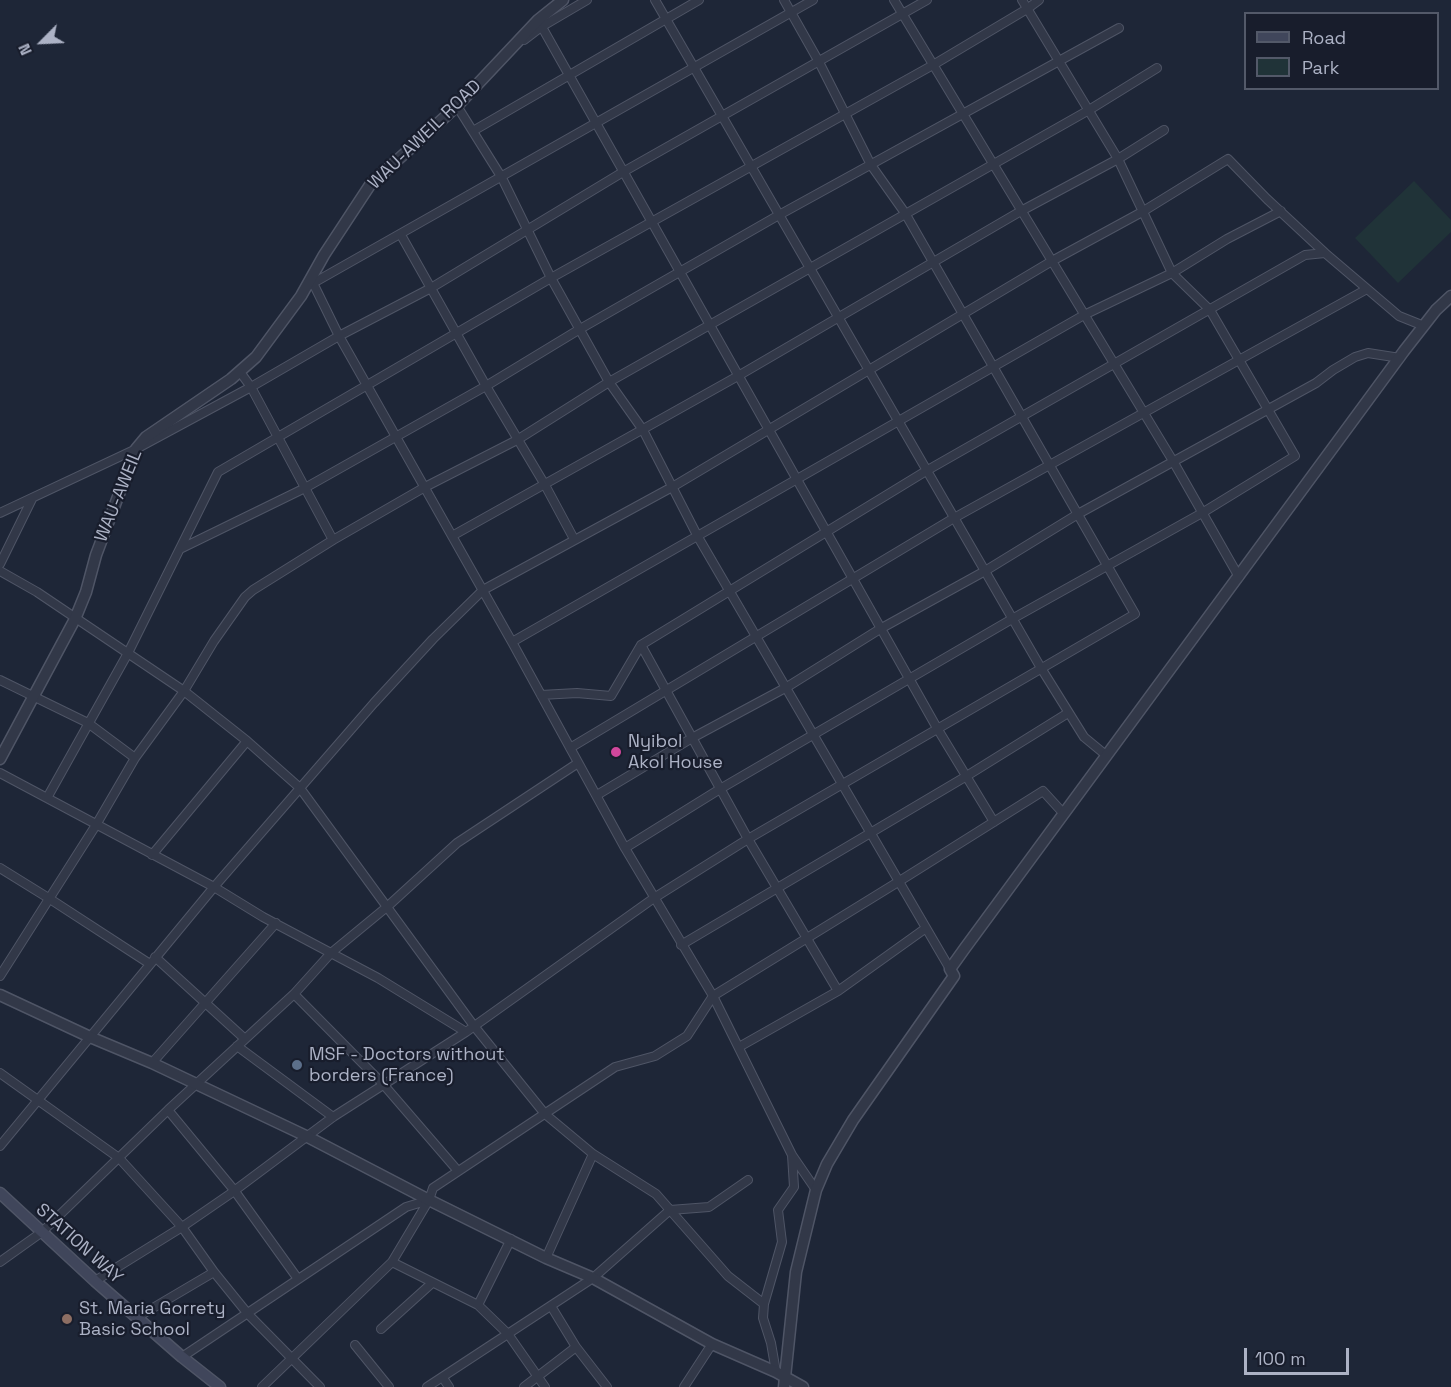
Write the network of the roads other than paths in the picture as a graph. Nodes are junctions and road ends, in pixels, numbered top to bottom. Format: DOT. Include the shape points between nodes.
graph roads {
  1 [pos="563,0"];
  2 [pos="587,0"];
  3 [pos="655,0"];
  4 [pos="699,0"];
  5 [pos="784,0"];
  6 [pos="813,0"];
  7 [pos="894,0"];
  8 [pos="927,0"];
  9 [pos="1022,0"];
  10 [pos="1039,0"];
  11 [pos="1027,9"];
  12 [pos="791,13"];
  13 [pos="902,15"];
  14 [pos="666,19"];
  15 [pos="539,24"];
  16 [pos="1119,28"];
  17 [pos="1059,61"];
  18 [pos="819,62"];
  19 [pos="933,65"];
  20 [pos="694,68"];
  21 [pos="1157,68"];
  22 [pos="568,75"];
  23 [pos="457,106"];
  24 [pos="1089,110"];
  25 [pos="962,113"];
  26 [pos="846,115"];
  27 [pos="722,117"];
  28 [pos="595,122"];
  29 [pos="1164,130"];
  30 [pos="473,131"];
  31 [pos="1118,159"];
  32 [pos="992,163"];
  33 [pos="871,165"];
  34 [pos="751,166"];
  35 [pos="623,172"];
  36 [pos="502,178"];
  37 [pos="1021,211"];
  38 [pos="1281,211"];
  39 [pos="1142,212"];
  40 [pos="905,213"];
  41 [pos="779,215"];
  42 [pos="652,223"];
  43 [pos="527,229"];
  44 [pos="401,235"];
  45 [pos="1325,253"];
  46 [pos="1052,261"];
  47 [pos="934,263"];
  48 [pos="810,267"];
  49 [pos="679,272"];
  50 [pos="1172,273"];
  51 [pos="551,278"];
  52 [pos="310,285"];
  53 [pos="431,288"];
  54 [pos="1367,289"];
  55 [pos="1451,296"];
  56 [pos="1210,310"];
  57 [pos="964,314"];
  58 [pos="1084,315"];
  59 [pos="839,319"];
  60 [pos="709,326"];
  61 [pos="1424,326"];
  62 [pos="580,329"];
  63 [pos="457,333"];
  64 [pos="339,336"];
  65 [pos="1400,358"];
  66 [pos="1240,360"];
  67 [pos="1114,365"];
  68 [pos="994,367"];
  69 [pos="869,370"];
  70 [pos="240,372"];
  71 [pos="738,376"];
  72 [pos="609,382"];
  73 [pos="367,385"];
  74 [pos="486,386"];
  75 [pos="251,387"];
  76 [pos="1268,409"];
  77 [pos="1143,413"];
  78 [pos="1023,416"];
  79 [pos="897,421"];
  80 [pos="643,430"];
  81 [pos="767,430"];
  82 [pos="396,436"];
  83 [pos="278,437"];
  84 [pos="517,440"];
  85 [pos="136,449"];
  86 [pos="1173,461"];
  87 [pos="1050,465"];
  88 [pos="926,471"];
  89 [pos="796,479"];
  90 [pos="545,485"];
  91 [pos="674,486"];
  92 [pos="425,487"];
  93 [pos="305,488"];
  94 [pos="32,498"];
  95 [pos="0,513"];
  96 [pos="1202,513"];
  97 [pos="1078,514"];
  98 [pos="954,518"];
  99 [pos="825,531"];
  100 [pos="453,536"];
  101 [pos="698,537"];
  102 [pos="574,539"];
  103 [pos="333,540"];
  104 [pos="180,549"];
  105 [pos="0,564"];
  106 [pos="1107,565"];
  107 [pos="0,571"];
  108 [pos="985,571"];
  109 [pos="1239,577"];
  110 [pos="853,579"];
  111 [pos="483,590"];
  112 [pos="730,591"];
  113 [pos="75,619"];
  114 [pos="1012,619"];
  115 [pos="880,629"];
  116 [pos="757,635"];
  117 [pos="512,642"];
  118 [pos="641,645"];
  119 [pos="128,653"];
  120 [pos="1041,668"];
  121 [pos="909,679"];
  122 [pos="0,680"];
  123 [pos="787,687"];
  124 [pos="666,690"];
  125 [pos="184,691"];
  126 [pos="541,695"];
  127 [pos="34,696"];
  128 [pos="1068,713"];
  129 [pos="88,723"];
  130 [pos="937,728"];
  131 [pos="814,734"];
  132 [pos="692,738"];
  133 [pos="247,741"];
  134 [pos="570,748"];
  135 [pos="1107,756"];
  136 [pos="135,758"];
  137 [pos="0,759"];
  138 [pos="578,763"];
  139 [pos="0,773"];
  140 [pos="965,777"];
  141 [pos="843,784"];
  142 [pos="300,788"];
  143 [pos="720,789"];
  144 [pos="597,795"];
  145 [pos="47,798"];
  146 [pos="1064,814"];
  147 [pos="994,822"];
  148 [pos="96,825"];
  149 [pos="870,831"];
  150 [pos="748,840"];
  151 [pos="625,848"];
  152 [pos="152,855"];
  153 [pos="0,868"];
  154 [pos="898,882"];
  155 [pos="214,887"];
  156 [pos="776,888"];
  157 [pos="50,898"];
  158 [pos="654,898"];
  159 [pos="388,906"];
  160 [pos="276,923"];
  161 [pos="926,928"];
  162 [pos="806,938"];
  163 [pos="681,945"];
  164 [pos="331,953"];
  165 [pos="153,961"];
  166 [pos="950,969"];
  167 [pos="0,976"];
  168 [pos="838,991"];
  169 [pos="294,994"];
  170 [pos="0,995"];
  171 [pos="712,996"];
  172 [pos="205,1002"];
  173 [pos="474,1026"];
  174 [pos="466,1032"];
  175 [pos="90,1037"];
  176 [pos="245,1039"];
  177 [pos="237,1046"];
  178 [pos="739,1047"];
  179 [pos="152,1062"];
  180 [pos="0,1073"];
  181 [pos="197,1083"];
  182 [pos="383,1084"];
  183 [pos="39,1099"];
  184 [pos="168,1110"];
  185 [pos="545,1114"];
  186 [pos="333,1117"];
  187 [pos="306,1136"];
  188 [pos="0,1146"];
  189 [pos="594,1154"];
  190 [pos="792,1155"];
  191 [pos="119,1158"];
  192 [pos="458,1171"];
  193 [pos="748,1180"];
  194 [pos="234,1190"];
  195 [pos="816,1190"];
  196 [pos="0,1194"];
  197 [pos="429,1200"];
  198 [pos="670,1210"];
  199 [pos="182,1227"];
  200 [pos="42,1232"];
  201 [pos="511,1239"];
  202 [pos="546,1258"];
  203 [pos="0,1262"];
  204 [pos="392,1262"];
  205 [pos="214,1272"];
  206 [pos="593,1278"];
  207 [pos="298,1279"];
  208 [pos="95,1281"];
  209 [pos="432,1283"];
  210 [pos="764,1304"];
  211 [pos="478,1305"];
  212 [pos="551,1306"];
  213 [pos="248,1314"];
  214 [pos="136,1318"];
  215 [pos="381,1329"];
  216 [pos="508,1334"];
  217 [pos="712,1344"];
  218 [pos="355,1345"];
  219 [pos="576,1347"];
  220 [pos="182,1358"];
  221 [pos="292,1359"];
  222 [pos="537,1376"];
  223 [pos="443,1378"];
  224 [pos="781,1379"];
  225 [pos="220,1387"];
  226 [pos="262,1387"];
  227 [pos="320,1387"];
  228 [pos="389,1387"];
  229 [pos="427,1387"];
  230 [pos="449,1387"];
  231 [pos="524,1387"];
  232 [pos="545,1387"];
  233 [pos="607,1387"];
  234 [pos="684,1387"];
  235 [pos="802,1387"];
  1 -- 15 [label="street, WAU-AWEIL ROAD"];
  2 -- 15 [label="street"];
  3 -- 14 [label="street"];
  4 -- 14 [label="street"];
  5 -- 12 [label="street"];
  6 -- 12 [label="street"];
  7 -- 13 [label="street"];
  8 -- 13 [label="street"];
  9 -- 11 [label="street"];
  10 -- 11 [label="street"];
  11 -- 17 [label="street"];
  11 -- 19 [label="street"];
  12 -- 18 [label="street"];
  12 -- 20 [label="street"];
  13 -- 18 [label="street"];
  13 -- 19 [label="street"];
  14 -- 20 [label="street"];
  14 -- 22 [label="street"];
  15 -- 22 [label="street"];
  15 -- 23 [label="street, WAU-AWEIL ROAD"];
  16 -- 17 [label="street"];
  17 -- 24 [label="street"];
  17 -- 25 [label="street"];
  18 -- 26 [label="street"];
  18 -- 27 [label="street"];
  19 -- 25 [label="street"];
  19 -- 26 [label="street"];
  20 -- 27 [label="street"];
  20 -- 28 [label="street"];
  21 -- 24 [label="street"];
  22 -- 28 [label="street"];
  22 -- 30 [label="street"];
  23 -- 30 [label="street"];
  23 -- 52 [label="street, WAU-AWEIL ROAD" via="369,185 324,255"];
  24 -- 31 [label="street"];
  24 -- 32 [label="street"];
  25 -- 32 [label="street"];
  25 -- 33 [label="street"];
  26 -- 33 [label="street"];
  26 -- 34 [label="street"];
  27 -- 34 [label="street"];
  27 -- 35 [label="street"];
  28 -- 35 [label="street"];
  28 -- 36 [label="street"];
  29 -- 31 [label="street"];
  30 -- 36 [label="street"];
  31 -- 37 [label="street"];
  31 -- 39 [label="street"];
  32 -- 37 [label="street"];
  32 -- 40 [label="street"];
  33 -- 40 [label="street"];
  33 -- 41 [label="street"];
  34 -- 41 [label="street"];
  34 -- 42 [label="street"];
  35 -- 42 [label="street"];
  35 -- 43 [label="street"];
  36 -- 43 [label="street"];
  36 -- 44 [label="street"];
  37 -- 46 [label="street"];
  37 -- 47 [label="street"];
  38 -- 39 [label="street" via="1228,159"];
  38 -- 45 [label="street"];
  38 -- 50 [label="street"];
  39 -- 46 [label="street"];
  39 -- 50 [label="street"];
  40 -- 47 [label="street"];
  40 -- 48 [label="street"];
  41 -- 48 [label="street"];
  41 -- 49 [label="street"];
  42 -- 49 [label="street"];
  42 -- 51 [label="street"];
  43 -- 51 [label="street"];
  43 -- 53 [label="street"];
  44 -- 52 [label="street"];
  44 -- 53 [label="street"];
  45 -- 54 [label="street"];
  45 -- 56 [label="street" via="1305,255"];
  46 -- 57 [label="street"];
  46 -- 58 [label="street"];
  47 -- 57 [label="street"];
  47 -- 59 [label="street"];
  48 -- 59 [label="street"];
  48 -- 60 [label="street"];
  49 -- 60 [label="street"];
  49 -- 62 [label="street"];
  50 -- 56 [label="street"];
  50 -- 58 [label="street"];
  51 -- 62 [label="street"];
  51 -- 63 [label="street"];
  52 -- 64 [label="street"];
  52 -- 70 [label="street, WAU-AWEIL" via="256,357"];
  53 -- 63 [label="street"];
  53 -- 64 [label="street"];
  54 -- 61 [label="street" via="1399,316"];
  54 -- 66 [label="street"];
  55 -- 61 [label="street"];
  56 -- 66 [label="street"];
  56 -- 67 [label="street"];
  57 -- 68 [label="street"];
  57 -- 69 [label="street"];
  58 -- 67 [label="street"];
  58 -- 68 [label="street"];
  59 -- 69 [label="street"];
  59 -- 71 [label="street"];
  60 -- 71 [label="street"];
  60 -- 72 [label="street"];
  61 -- 65 [label="street"];
  62 -- 72 [label="street"];
  62 -- 74 [label="street"];
  63 -- 73 [label="street"];
  63 -- 74 [label="street"];
  64 -- 73 [label="street"];
  64 -- 75 [label="street"];
  65 -- 76 [label="street" via="1368,353 1355,357"];
  65 -- 109 [label="street"];
  66 -- 76 [label="street"];
  66 -- 77 [label="street"];
  67 -- 77 [label="street"];
  67 -- 78 [label="street"];
  68 -- 78 [label="street"];
  68 -- 79 [label="street"];
  69 -- 79 [label="street"];
  69 -- 81 [label="street"];
  70 -- 75 [label="street"];
  70 -- 85 [label="street, WAU-AWEIL" via="146,437"];
  71 -- 80 [label="street"];
  71 -- 81 [label="street"];
  72 -- 80 [label="street"];
  72 -- 84 [label="street"];
  73 -- 82 [label="street"];
  73 -- 83 [label="street"];
  74 -- 82 [label="street"];
  74 -- 84 [label="street"];
  75 -- 83 [label="street"];
  75 -- 85 [label="street"];
  76 -- 86 [label="street"];
  76 -- 96 [label="street" via="1295,456"];
  77 -- 86 [label="street"];
  77 -- 87 [label="street"];
  78 -- 87 [label="street"];
  78 -- 88 [label="street"];
  79 -- 88 [label="street"];
  79 -- 89 [label="street"];
  80 -- 90 [label="street"];
  80 -- 91 [label="street"];
  81 -- 89 [label="street"];
  81 -- 91 [label="street"];
  82 -- 92 [label="street"];
  82 -- 93 [label="street"];
  83 -- 93 [label="street"];
  83 -- 104 [label="street" via="218,472"];
  84 -- 90 [label="street"];
  84 -- 92 [label="street"];
  85 -- 94 [label="street"];
  85 -- 113 [label="street, WAU-AWEIL"];
  86 -- 96 [label="street"];
  86 -- 97 [label="street"];
  87 -- 97 [label="street"];
  87 -- 98 [label="street"];
  88 -- 98 [label="street"];
  88 -- 99 [label="street"];
  89 -- 99 [label="street"];
  89 -- 101 [label="street"];
  90 -- 100 [label="street"];
  90 -- 102 [label="street"];
  91 -- 101 [label="street"];
  91 -- 102 [label="street"];
  92 -- 100 [label="street"];
  92 -- 103 [label="street"];
  93 -- 103 [label="street"];
  93 -- 104 [label="street"];
  94 -- 95 [label="street"];
  94 -- 105 [label="street"];
  96 -- 106 [label="street"];
  96 -- 109 [label="street"];
  97 -- 106 [label="street"];
  97 -- 108 [label="street"];
  98 -- 108 [label="street"];
  98 -- 110 [label="street"];
  99 -- 110 [label="street"];
  99 -- 112 [label="street"];
  100 -- 111 [label="street"];
  101 -- 112 [label="street"];
  101 -- 117 [label="street"];
  102 -- 111 [label="street"];
  103 -- 125 [label="street" via="246,597"];
  104 -- 119 [label="street"];
  106 -- 114 [label="street"];
  106 -- 120 [label="street" via="1135,614"];
  107 -- 113 [label="street"];
  108 -- 114 [label="street"];
  108 -- 115 [label="street"];
  109 -- 135 [label="street"];
  110 -- 115 [label="street"];
  110 -- 116 [label="street"];
  111 -- 117 [label="street"];
  111 -- 142 [label="street" via="418,655"];
  112 -- 116 [label="street"];
  112 -- 118 [label="street"];
  113 -- 119 [label="street"];
  113 -- 127 [label="street, WAU-AWEIL"];
  114 -- 120 [label="street"];
  114 -- 121 [label="street"];
  115 -- 121 [label="street"];
  115 -- 123 [label="street"];
  116 -- 123 [label="street"];
  116 -- 124 [label="street"];
  117 -- 126 [label="street"];
  118 -- 124 [label="street"];
  118 -- 126 [label="street" via="611,696"];
  119 -- 125 [label="street"];
  119 -- 129 [label="street"];
  120 -- 128 [label="street"];
  120 -- 130 [label="street"];
  121 -- 130 [label="street"];
  121 -- 131 [label="street"];
  122 -- 127 [label="street"];
  123 -- 131 [label="street"];
  123 -- 132 [label="street"];
  124 -- 132 [label="street"];
  124 -- 134 [label="street"];
  125 -- 133 [label="street"];
  125 -- 136 [label="street"];
  126 -- 134 [label="street"];
  127 -- 129 [label="street"];
  127 -- 137 [label="street, WAU-AWEIL"];
  128 -- 135 [label="street" via="1084,737"];
  128 -- 140 [label="street"];
  129 -- 136 [label="street"];
  129 -- 145 [label="street"];
  130 -- 140 [label="street"];
  130 -- 141 [label="street"];
  131 -- 141 [label="street"];
  131 -- 143 [label="street"];
  132 -- 143 [label="street"];
  132 -- 144 [label="street"];
  133 -- 142 [label="street"];
  133 -- 152 [label="street"];
  134 -- 138 [label="street"];
  135 -- 146 [label="street"];
  136 -- 148 [label="street"];
  138 -- 144 [label="street"];
  138 -- 159 [label="street" via="457,843"];
  139 -- 145 [label="street"];
  140 -- 147 [label="street"];
  140 -- 149 [label="street"];
  141 -- 149 [label="street"];
  141 -- 150 [label="street"];
  142 -- 155 [label="street"];
  142 -- 159 [label="street"];
  143 -- 150 [label="street"];
  143 -- 151 [label="street"];
  144 -- 151 [label="street"];
  145 -- 148 [label="street"];
  146 -- 147 [label="street" via="1043,791"];
  146 -- 166 [label="street"];
  147 -- 154 [label="street"];
  148 -- 152 [label="street"];
  148 -- 157 [label="street"];
  149 -- 154 [label="street"];
  149 -- 156 [label="street"];
  150 -- 156 [label="street"];
  150 -- 158 [label="street"];
  151 -- 158 [label="street"];
  152 -- 155 [label="street"];
  153 -- 157 [label="street"];
  154 -- 161 [label="street"];
  154 -- 162 [label="street"];
  155 -- 160 [label="street"];
  155 -- 165 [label="street"];
  156 -- 162 [label="street"];
  156 -- 163 [label="street"];
  157 -- 165 [label="street"];
  157 -- 167 [label="street"];
  158 -- 163 [label="street"];
  158 -- 173 [label="street"];
  159 -- 164 [label="street"];
  159 -- 173 [label="street"];
  160 -- 164 [label="street"];
  160 -- 172 [label="street"];
  161 -- 166 [label="street"];
  161 -- 168 [label="street"];
  162 -- 168 [label="street"];
  162 -- 171 [label="street"];
  163 -- 171 [label="street"];
  164 -- 169 [label="street"];
  164 -- 174 [label="street"];
  165 -- 172 [label="street"];
  165 -- 175 [label="street"];
  166 -- 195 [label="street" via="954,976 853,1120"];
  168 -- 178 [label="street"];
  169 -- 176 [label="street"];
  169 -- 182 [label="street"];
  170 -- 175 [label="street"];
  171 -- 178 [label="street"];
  171 -- 185 [label="street" via="687,1036 655,1056 615,1067"];
  172 -- 176 [label="street"];
  172 -- 179 [label="street"];
  173 -- 174 [label="street"];
  173 -- 185 [label="street"];
  174 -- 182 [label="street"];
  175 -- 179 [label="street"];
  175 -- 183 [label="street"];
  176 -- 177 [label="street"];
  177 -- 181 [label="street"];
  177 -- 186 [label="street"];
  178 -- 190 [label="street"];
  179 -- 181 [label="street"];
  180 -- 183 [label="street"];
  181 -- 184 [label="street"];
  181 -- 187 [label="street"];
  182 -- 186 [label="street"];
  182 -- 192 [label="street"];
  183 -- 188 [label="street"];
  183 -- 191 [label="street"];
  184 -- 191 [label="street"];
  184 -- 194 [label="street"];
  185 -- 189 [label="street"];
  185 -- 192 [label="street"];
  186 -- 187 [label="street"];
  187 -- 194 [label="street"];
  187 -- 197 [label="street"];
  189 -- 198 [label="street" via="656,1194"];
  189 -- 202 [label="street"];
  190 -- 195 [label="street"];
  190 -- 210 [label="street" via="794,1187 778,1210 782,1242"];
  191 -- 199 [label="street"];
  191 -- 200 [label="street"];
  192 -- 197 [label="street" via="433,1188"];
  193 -- 198 [label="street" via="709,1207"];
  194 -- 199 [label="street"];
  194 -- 207 [label="street"];
  195 -- 224 [label="street" via="796,1272 791,1332"];
  196 -- 200 [label="main road, STATION WAY"];
  197 -- 201 [label="street"];
  197 -- 204 [label="street"];
  197 -- 207 [label="street" via="406,1207"];
  198 -- 206 [label="street"];
  198 -- 210 [label="street" via="728,1276"];
  199 -- 205 [label="street"];
  199 -- 208 [label="street"];
  200 -- 203 [label="street"];
  200 -- 208 [label="main road, STATION WAY"];
  201 -- 202 [label="street"];
  201 -- 211 [label="street"];
  202 -- 206 [label="street"];
  204 -- 209 [label="street"];
  204 -- 221 [label="street"];
  205 -- 213 [label="street"];
  205 -- 214 [label="street"];
  206 -- 212 [label="street"];
  206 -- 217 [label="street"];
  207 -- 213 [label="street"];
  208 -- 214 [label="main road, STATION WAY"];
  209 -- 211 [label="street"];
  209 -- 215 [label="street"];
  210 -- 224 [label="street" via="763,1318"];
  211 -- 216 [label="street"];
  212 -- 216 [label="street"];
  212 -- 219 [label="street"];
  213 -- 220 [label="street"];
  213 -- 221 [label="street"];
  214 -- 220 [label="main road, STATION WAY"];
  216 -- 222 [label="street"];
  216 -- 223 [label="street"];
  217 -- 224 [label="street"];
  217 -- 234 [label="street"];
  218 -- 228 [label="street"];
  219 -- 222 [label="street"];
  219 -- 233 [label="street"];
  220 -- 225 [label="main road, STATION WAY"];
  221 -- 226 [label="street"];
  221 -- 227 [label="street"];
  222 -- 231 [label="street"];
  222 -- 232 [label="street"];
  223 -- 229 [label="street"];
  223 -- 230 [label="street"];
  224 -- 235 [label="street"];
}
